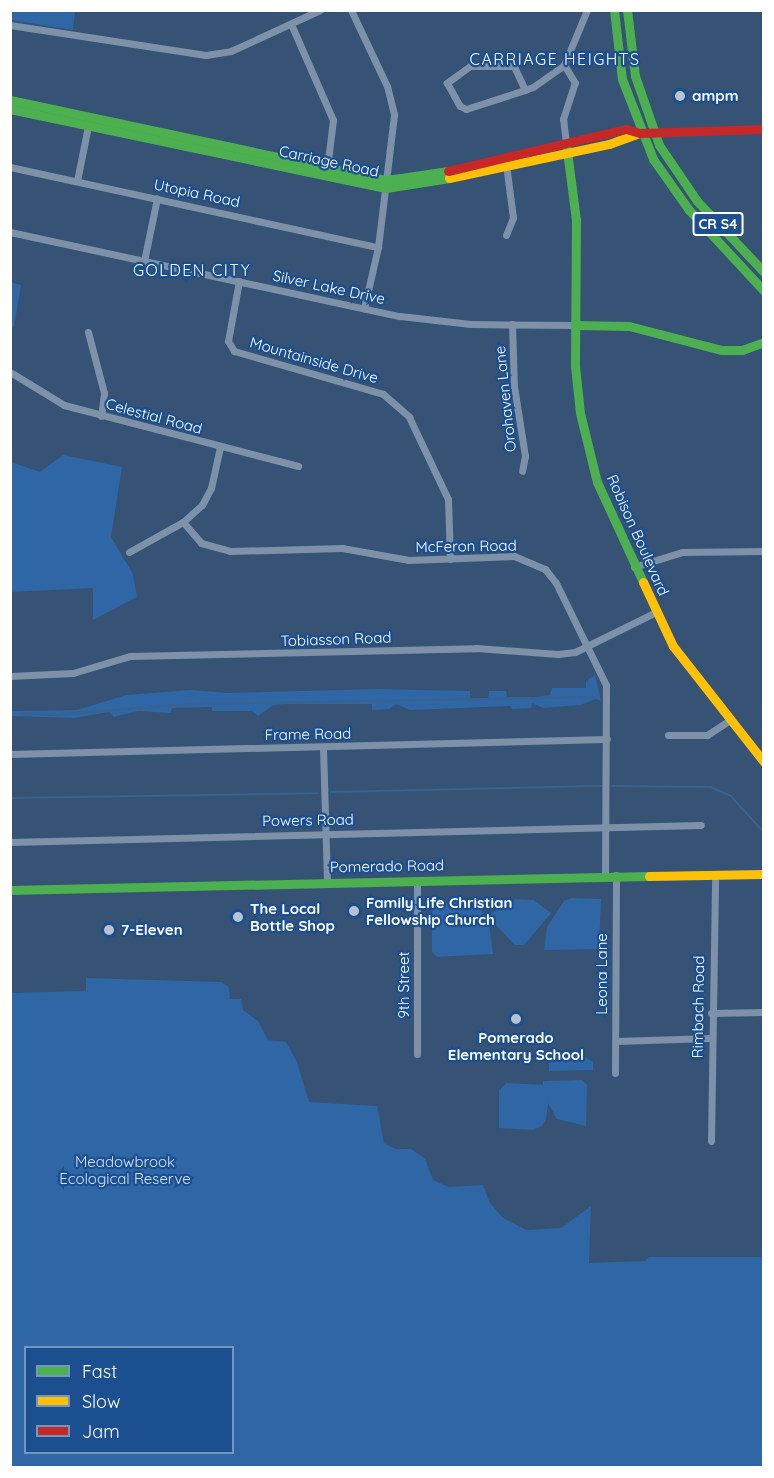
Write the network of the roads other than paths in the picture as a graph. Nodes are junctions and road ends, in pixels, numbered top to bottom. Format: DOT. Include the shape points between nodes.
graph roads {
  1 [pos="320,10"];
  2 [pos="351,10"];
  3 [pos="587,10"];
  4 [pos="614,10"];
  5 [pos="627,10"];
  6 [pos="291,24"];
  7 [pos="10,25"];
  8 [pos="564,65"];
  9 [pos="525,90"];
  10 [pos="10,100"];
  11 [pos="10,109"];
  12 [pos="89,122"];
  13 [pos="764,129"];
  14 [pos="653,132"];
  15 [pos="640,133"];
  16 [pos="567,148"];
  17 [pos="506,161"];
  18 [pos="10,167"];
  19 [pos="326,172"];
  20 [pos="77,181"];
  21 [pos="387,184"];
  22 [pos="157,198"];
  23 [pos="10,232"];
  24 [pos="506,235"];
  25 [pos="378,247"];
  26 [pos="144,261"];
  27 [pos="764,272"];
  28 [pos="239,281"];
  29 [pos="764,291"];
  30 [pos="364,308"];
  31 [pos="512,324"];
  32 [pos="575,325"];
  33 [pos="87,332"];
  34 [pos="764,342"];
  35 [pos="10,372"];
  36 [pos="101,416"];
  37 [pos="220,447"];
  38 [pos="298,466"];
  39 [pos="522,471"];
  40 [pos="183,522"];
  41 [pos="764,551"];
  42 [pos="129,552"];
  43 [pos="450,559"];
  44 [pos="634,567"];
  45 [pos="656,612"];
  46 [pos="588,646"];
  47 [pos="10,676"];
  48 [pos="730,720"];
  49 [pos="668,735"];
  50 [pos="607,739"];
  51 [pos="323,747"];
  52 [pos="10,754"];
  53 [pos="764,762"];
  54 [pos="701,825"];
  55 [pos="606,827"];
  56 [pos="325,833"];
  57 [pos="10,842"];
  58 [pos="715,874"];
  59 [pos="764,874"];
  60 [pos="616,875"];
  61 [pos="605,876"];
  62 [pos="417,881"];
  63 [pos="327,883"];
  64 [pos="10,890"];
  65 [pos="764,1012"];
  66 [pos="711,1013"];
  67 [pos="711,1038"];
  68 [pos="616,1041"];
  69 [pos="417,1054"];
  70 [pos="615,1073"];
  71 [pos="711,1141"];
  1 -- 6 [label="street"];
  2 -- 21 [label="street" via="392,101 394,127"];
  3 -- 8 [label="street" via="585,23"];
  4 -- 15 [label="street, CR S4" via="622,79"];
  5 -- 14 [label="street, CR S4" via="635,76"];
  6 -- 7 [label="street" via="231,51 191,56"];
  6 -- 19 [label="street" via="333,120"];
  8 -- 9 [label="street"];
  8 -- 16 [label="street" via="575,83 563,119"];
  9 -- 9 [label="street" via="464,109 447,83 470,66 514,66"];
  10 -- 12 [label="street, Carriage Road"];
  11 -- 12 [label="street, Carriage Road"];
  12 -- 19 [label="street, Carriage Road"];
  12 -- 20 [label="street"];
  13 -- 14 [label="street, Carriage Road"];
  14 -- 15 [label="street, Carriage Road"];
  14 -- 27 [label="street, CR S4" via="689,191"];
  15 -- 16 [label="street, Carriage Road" via="626,129"];
  15 -- 29 [label="street, CR S4" via="682,202"];
  16 -- 17 [label="street, Carriage Road"];
  16 -- 32 [label="street, Robison Boulevard" via="576,220"];
  17 -- 21 [label="street, Carriage Road"];
  17 -- 24 [label="street" via="513,218"];
  18 -- 20 [label="street, Utopia Road"];
  19 -- 21 [label="street, Carriage Road"];
  20 -- 22 [label="street, Utopia Road"];
  21 -- 25 [label="street"];
  22 -- 25 [label="street, Utopia Road"];
  22 -- 26 [label="street"];
  23 -- 26 [label="street, Silver Lake Drive"];
  25 -- 30 [label="street"];
  26 -- 28 [label="street, Silver Lake Drive"];
  28 -- 30 [label="street, Silver Lake Drive"];
  28 -- 43 [label="street, Mountainside Drive" via="228,341 234,351 383,394 409,417 448,499"];
  30 -- 31 [label="street, Silver Lake Drive" via="471,324"];
  31 -- 32 [label="street, Silver Lake Drive"];
  31 -- 39 [label="street, Orohaven Lane" via="514,386 525,456"];
  32 -- 34 [label="street" via="629,326 722,350 742,350"];
  32 -- 44 [label="street, Robison Boulevard" via="580,413 588,449 604,504"];
  33 -- 36 [label="street" via="104,393"];
  35 -- 36 [label="street, Celestial Road" via="64,405"];
  36 -- 37 [label="street, Celestial Road"];
  37 -- 38 [label="street, Celestial Road"];
  37 -- 40 [label="street" via="212,488 202,505"];
  40 -- 42 [label="street"];
  40 -- 43 [label="street, McFeron Road" via="201,543 217,549 342,548 402,560"];
  41 -- 44 [label="street" via="682,552"];
  43 -- 46 [label="street, McFeron Road" via="514,556 545,569"];
  44 -- 45 [label="street, Robison Boulevard"];
  45 -- 46 [label="street, Tobiasson Road"];
  45 -- 48 [label="street, Robison Boulevard" via="684,662"];
  46 -- 47 [label="street, Tobiasson Road" via="558,654 476,648 130,656 73,673"];
  46 -- 50 [label="street, McFeron Road" via="606,685"];
  48 -- 49 [label="street" via="707,735"];
  48 -- 53 [label="street, Robison Boulevard"];
  50 -- 51 [label="street, Frame Road"];
  50 -- 55 [label="street, McFeron Road"];
  51 -- 52 [label="street, Frame Road"];
  51 -- 56 [label="street"];
  54 -- 55 [label="street, Powers Road"];
  55 -- 56 [label="street, Powers Road"];
  55 -- 61 [label="street, McFeron Road"];
  56 -- 57 [label="street, Powers Road"];
  56 -- 63 [label="street"];
  58 -- 59 [label="street, Pomerado Road"];
  58 -- 60 [label="street, Pomerado Road"];
  58 -- 66 [label="street, Rimbach Road"];
  60 -- 61 [label="street, Pomerado Road"];
  60 -- 68 [label="street, Leona Lane"];
  61 -- 62 [label="street, Pomerado Road"];
  62 -- 63 [label="street, Pomerado Road"];
  62 -- 69 [label="street, 9th Street"];
  63 -- 64 [label="street, Pomerado Road"];
  65 -- 66 [label="street"];
  66 -- 67 [label="street, Rimbach Road"];
  67 -- 68 [label="street"];
  67 -- 71 [label="street, Rimbach Road"];
  68 -- 70 [label="street, Leona Lane"];
}
